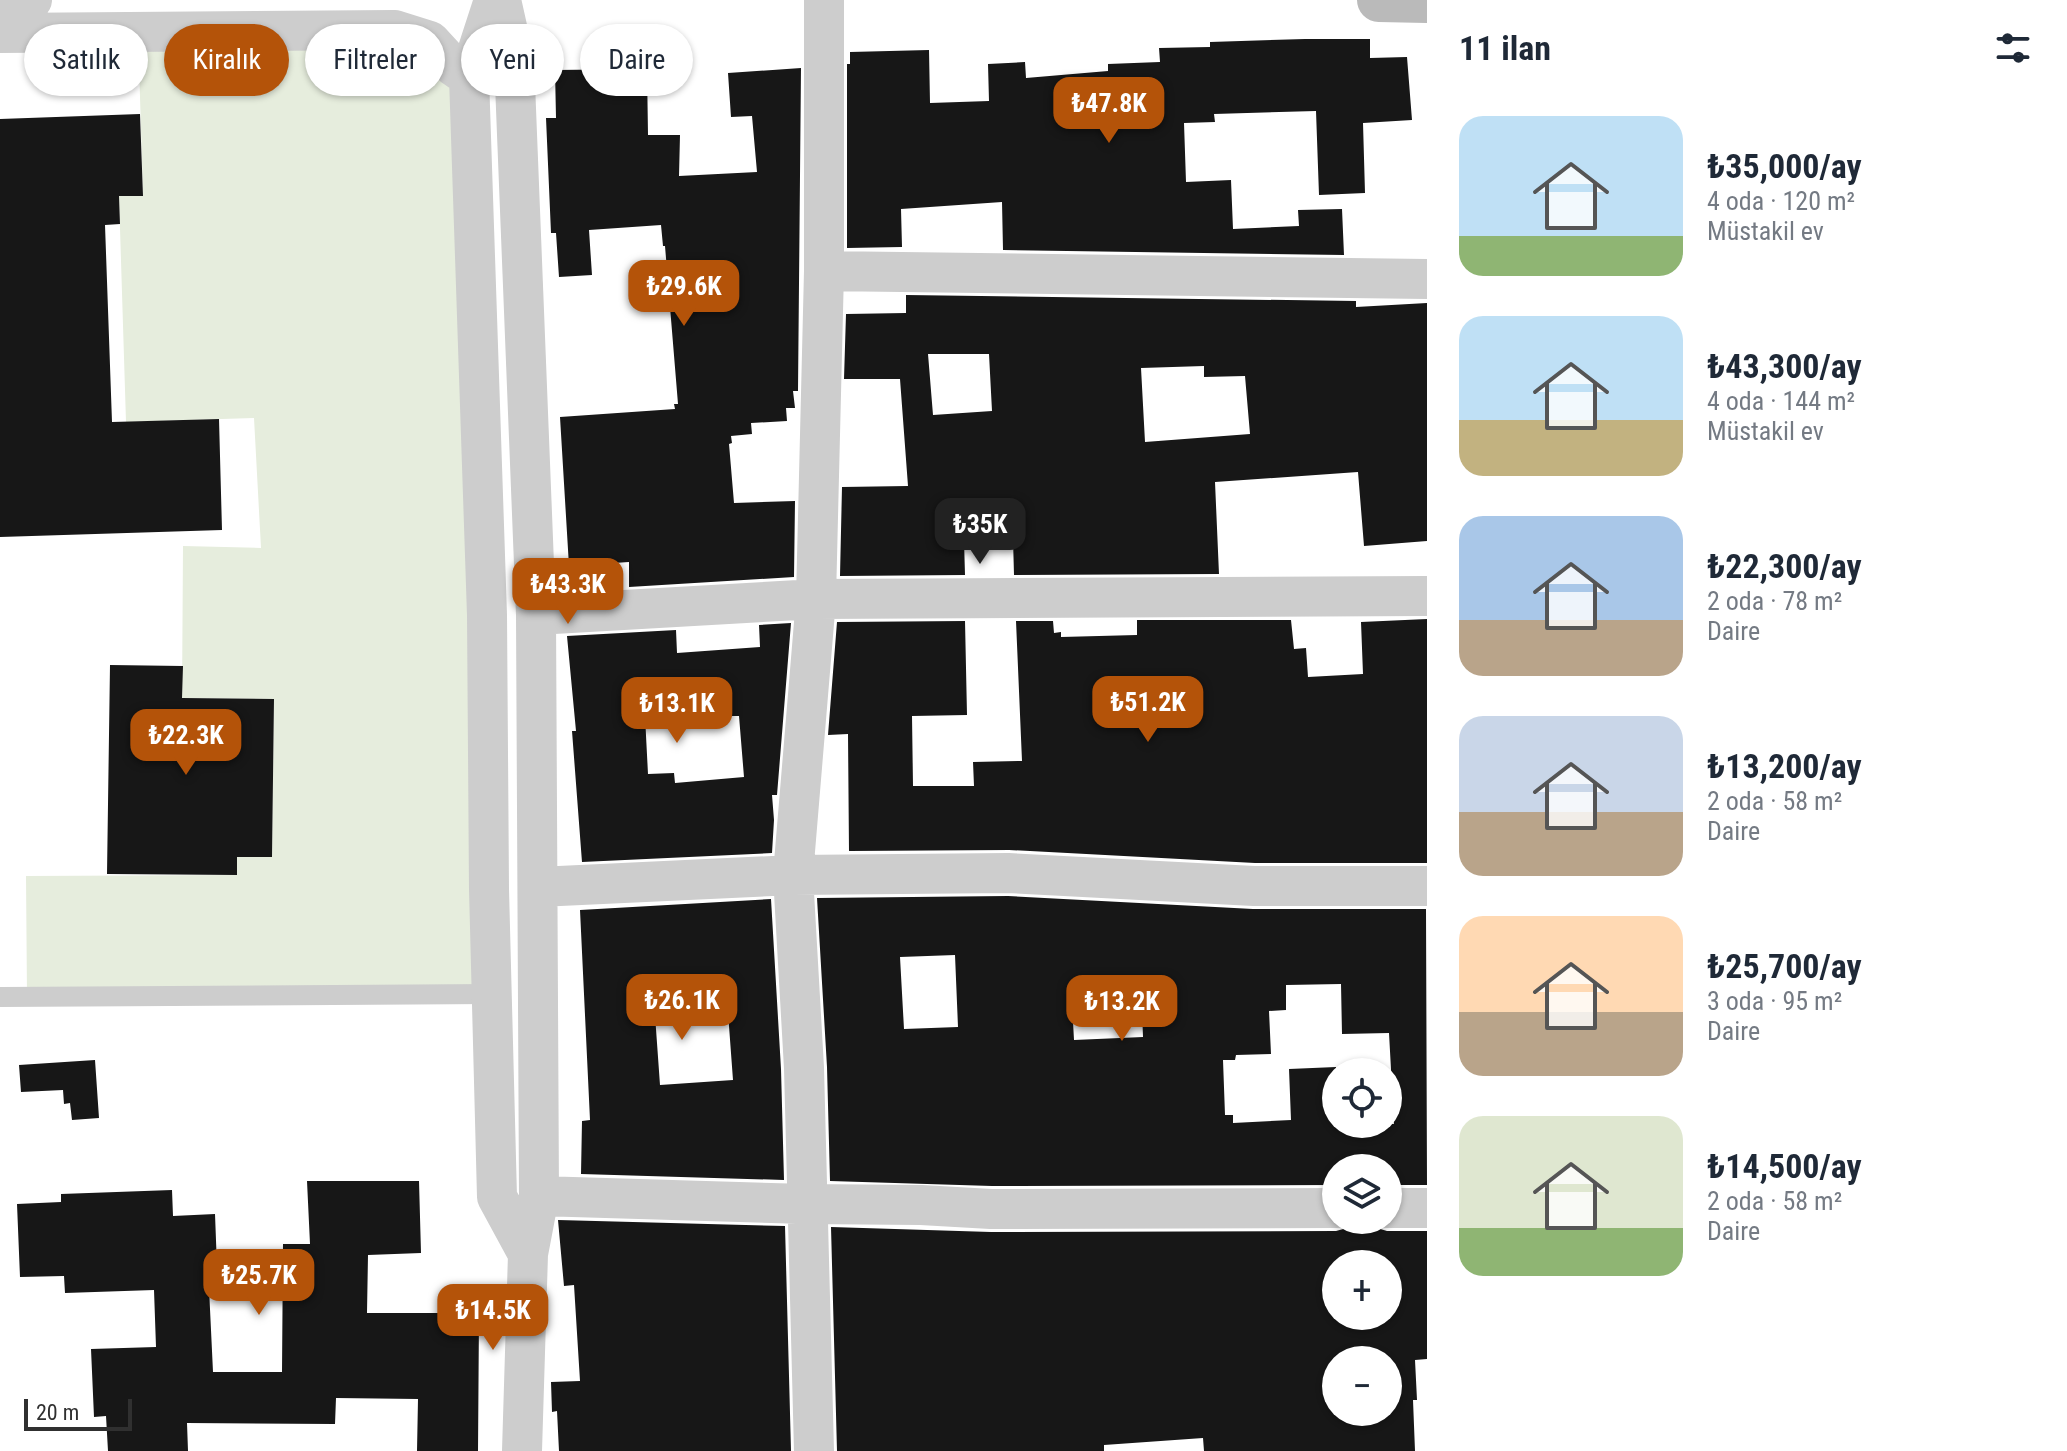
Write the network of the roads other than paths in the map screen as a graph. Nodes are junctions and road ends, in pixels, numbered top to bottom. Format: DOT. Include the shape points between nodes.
graph roads {
  1 [pos="32,0"];
  2 [pos="494,0"];
  3 [pos="501,0"];
  4 [pos="824,0"];
  5 [pos="1379,0"];
  6 [pos="1427,1"];
  7 [pos="0,10"];
  8 [pos="486,24"];
  9 [pos="0,33"];
  10 [pos="461,72"];
  11 [pos="470,96"];
  12 [pos="824,271"];
  13 [pos="1427,279"];
  14 [pos="1427,596"];
  15 [pos="816,599"];
  16 [pos="536,615"];
  17 [pos="793,875"];
  18 [pos="1427,886"];
  19 [pos="538,887"];
  20 [pos="492,994"];
  21 [pos="0,997"];
  22 [pos="539,1196"];
  23 [pos="806,1204"];
  24 [pos="1322,1208"];
  25 [pos="1402,1208"];
  26 [pos="1427,1208"];
  27 [pos="528,1254"];
  28 [pos="522,1451"];
  29 [pos="814,1451"];
  1 -- 7 [label="street"];
  2 -- 8 [label="street"];
  3 -- 16 [label="street" via="514,58"];
  4 -- 12 [label="street"];
  5 -- 6 [label="main road"];
  9 -- 10 [label="street" via="395,30 430,41"];
  11 -- 20 [label="street" via="487,615"];
  12 -- 13 [label="street"];
  12 -- 15 [label="street"];
  14 -- 15 [label="street"];
  15 -- 16 [label="street"];
  15 -- 17 [label="street"];
  16 -- 19 [label="street"];
  17 -- 18 [label="street" via="1008,873 1254,886"];
  17 -- 19 [label="street"];
  17 -- 23 [label="street"];
  19 -- 22 [label="street"];
  20 -- 21 [label="lane"];
  20 -- 27 [label="street" via="497,1197"];
  22 -- 23 [label="street"];
  22 -- 27 [label="street"];
  23 -- 24 [label="street"];
  23 -- 29 [label="street"];
  25 -- 26 [label="street"];
  27 -- 28 [label="street"];
}
